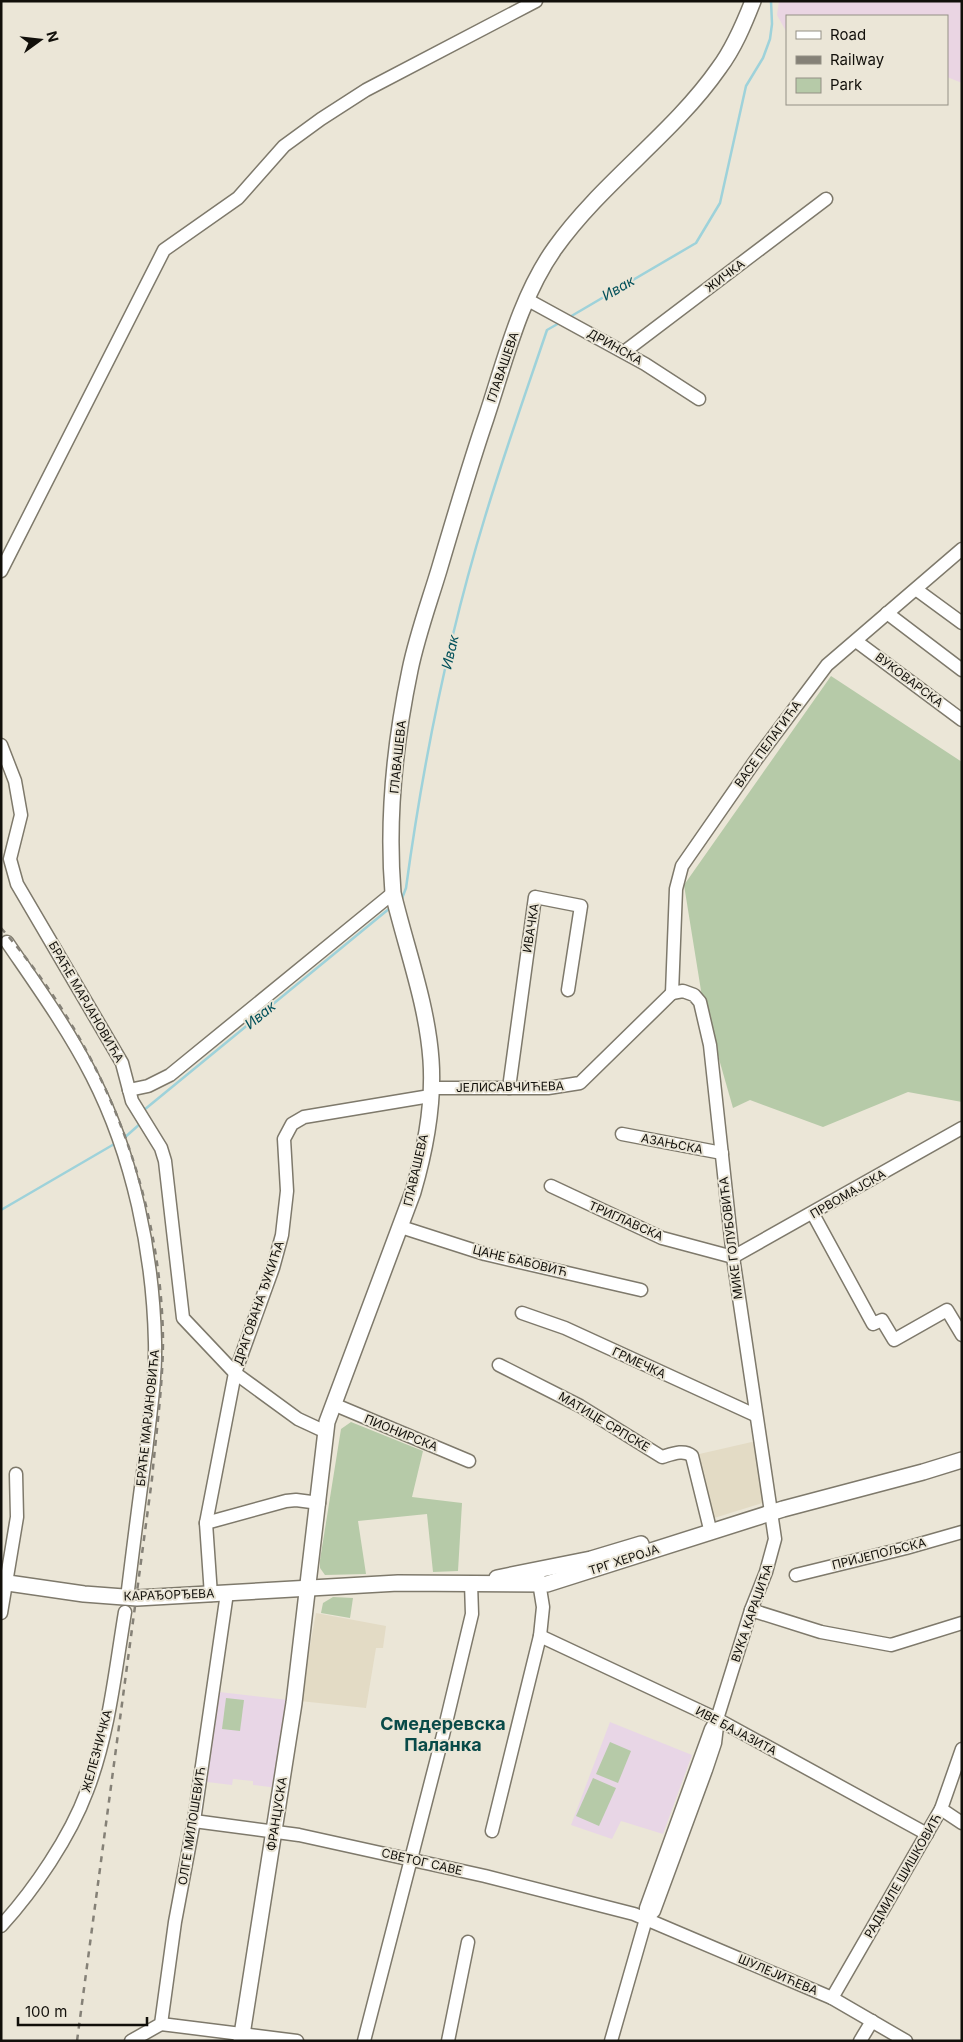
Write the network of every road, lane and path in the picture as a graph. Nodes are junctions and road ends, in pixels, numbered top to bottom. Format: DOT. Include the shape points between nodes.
graph roads {
  1 [pos="536,1"];
  2 [pos="753,1"];
  3 [pos="826,199"];
  4 [pos="528,300"];
  5 [pos="624,352"];
  6 [pos="699,399"];
  7 [pos="962,549"];
  8 [pos="1,571"];
  9 [pos="917,590"];
  10 [pos="887,613"];
  11 [pos="962,623"];
  12 [pos="856,641"];
  13 [pos="962,670"];
  14 [pos="962,720"];
  15 [pos="1,745"];
  16 [pos="393,896"];
  17 [pos="7,942"];
  18 [pos="568,990"];
  19 [pos="672,993"];
  20 [pos="509,1088"];
  21 [pos="129,1090"];
  22 [pos="431,1092"];
  23 [pos="962,1128"];
  24 [pos="622,1134"];
  25 [pos="722,1154"];
  26 [pos="551,1186"];
  27 [pos="813,1214"];
  28 [pos="401,1227"];
  29 [pos="732,1257"];
  30 [pos="641,1290"];
  31 [pos="522,1313"];
  32 [pos="962,1335"];
  33 [pos="499,1365"];
  34 [pos="235,1373"];
  35 [pos="333,1404"];
  36 [pos="755,1415"];
  37 [pos="326,1432"];
  38 [pos="962,1452"];
  39 [pos="962,1460"];
  40 [pos="469,1461"];
  41 [pos="16,1474"];
  42 [pos="319,1503"];
  43 [pos="771,1509"];
  44 [pos="206,1523"];
  45 [pos="710,1528"];
  46 [pos="962,1532"];
  47 [pos="536,1569"];
  48 [pos="796,1575"];
  49 [pos="3,1582"];
  50 [pos="471,1583"];
  51 [pos="540,1584"];
  52 [pos="308,1587"];
  53 [pos="227,1593"];
  54 [pos="211,1594"];
  55 [pos="126,1605"];
  56 [pos="751,1610"];
  57 [pos="1,1613"];
  58 [pos="962,1623"];
  59 [pos="540,1636"];
  60 [pos="716,1719"];
  61 [pos="962,1749"];
  62 [pos="941,1809"];
  63 [pos="194,1821"];
  64 [pos="962,1823"];
  65 [pos="274,1831"];
  66 [pos="492,1831"];
  67 [pos="927,1834"];
  68 [pos="410,1859"];
  69 [pos="646,1919"];
  70 [pos="1,1926"];
  71 [pos="468,1942"];
  72 [pos="832,1998"];
  73 [pos="872,2021"];
  74 [pos="161,2024"];
  75 [pos="241,2038"];
  76 [pos="130,2041"];
  77 [pos="297,2041"];
  78 [pos="364,2041"];
  79 [pos="448,2041"];
  80 [pos="611,2041"];
  81 [pos="860,2041"];
  82 [pos="906,2041"];
  1 -- 8 [label="street" via="366,90 321,119 284,146 238,198 164,250"];
  2 -- 4 [label="main road, ГЛАВАШЕВА" via="734,44 714,76 569,231 548,259"];
  3 -- 5 [label="street, ЖИЧКА"];
  4 -- 5 [label="street, ДРИНСКА"];
  4 -- 16 [label="main road, ГЛАВАШЕВА" via="470,467 410,669 395,781 391,844"];
  5 -- 6 [label="street, ДРИНСКА"];
  7 -- 9 [label="street, ВАСЕ ПЕЛАГИЋА"];
  9 -- 10 [label="street, ВАСЕ ПЕЛАГИЋА"];
  9 -- 11 [label="street"];
  10 -- 12 [label="street, ВАСЕ ПЕЛАГИЋА"];
  10 -- 13 [label="street"];
  12 -- 14 [label="street, ВУКОВАРСКА"];
  12 -- 19 [label="street, ВАСЕ ПЕЛАГИЋА" via="827,665 682,866 676,889"];
  15 -- 21 [label="street, БРАЋЕ МАРЈАНОВИЋА" via="15,781 21,815 10,859 17,884 122,1063"];
  16 -- 21 [label="street" via="170,1075 148,1086"];
  16 -- 22 [label="main road, ГЛАВАШЕВА" via="426,1023"];
  17 -- 55 [label="street, БРАЋЕ МАРЈАНОВИЋА" via="62,1022 114,1124 127,1161 147,1258 155,1343 153,1390"];
  18 -- 20 [label="street, ИВАЧКА" via="581,906 535,897"];
  19 -- 20 [label="street, ЈЕЛИСАВЧИЋЕВА" via="580,1083 548,1088"];
  19 -- 25 [label="street, МИКЕ ГОЛУБОВИЋА" via="682,991 694,995 700,1002 710,1046"];
  20 -- 22 [label="street, ЈЕЛИСАВЧИЋЕВА"];
  21 -- 34 [label="street, БРАЋЕ МАРЈАНОВИЋА" via="165,1161 183,1318"];
  22 -- 28 [label="main road, ГЛАВАШЕВА" via="418,1171"];
  22 -- 34 [label="street, ДРАГОВАНА ЂУКИЋА" via="304,1117 287,1131 283,1147 287,1191 282,1234"];
  23 -- 27 [label="street, ПРВОМАЈСКА"];
  24 -- 25 [label="street, АЗАЊСКА"];
  25 -- 29 [label="street, МИКЕ ГОЛУБОВИЋА"];
  26 -- 29 [label="street, ТРИГЛАВСКА" via="662,1238"];
  27 -- 29 [label="street, ПРВОМАЈСКА"];
  27 -- 32 [label="street" via="873,1324 882,1320 894,1340 947,1310"];
  28 -- 30 [label="street, ЦАНЕ БАБОВИЋ" via="501,1258"];
  28 -- 35 [label="main road, ГЛАВАШЕВА"];
  29 -- 36 [label="street, МИКЕ ГОЛУБОВИЋА"];
  31 -- 36 [label="street, ГРМЕЧКА" via="565,1328"];
  33 -- 45 [label="street, МАТИЦЕ СРПСКЕ" via="580,1406 662,1457 681,1452 690,1454"];
  34 -- 37 [label="street, БРАЋЕ МАРЈАНОВИЋА" via="298,1419"];
  34 -- 44 [label="street, ДРАГОВАНА ЂУКИЋА"];
  35 -- 37 [label="main road, ГЛАВАШЕВА"];
  35 -- 40 [label="street, ПИОНИРСКА"];
  36 -- 43 [label="street, МИКЕ ГОЛУБОВИЋА"];
  37 -- 42 [label="main road, ГЛАВАШЕВА"];
  38 -- 43 [label="main road"];
  39 -- 43 [label="main road"];
  41 -- 49 [label="street" via="18,1518"];
  42 -- 44 [label="street" via="286,1501"];
  42 -- 52 [label="main road, ГЛАВАШЕВА"];
  43 -- 45 [label="main road, ТРГ ХЕРОЈА"];
  43 -- 56 [label="street, ВУКА КАРАЏИЋА" via="774,1548"];
  44 -- 54 [label="street, ДРАГОВАНА ЂУКИЋА"];
  45 -- 47 [label="main road, ТРГ ХЕРОЈА"];
  45 -- 51 [label="main road, ТРГ ХЕРОЈА" via="567,1579"];
  46 -- 48 [label="street, ПРИЈЕПОЉСКА"];
  47 -- 50 [label="main road, ТРГ ХЕРОЈА"];
  47 -- 51 [label="street"];
  49 -- 55 [label="main road, КАРАЂОРЂЕВА" via="84,1594"];
  49 -- 57 [label="street"];
  50 -- 51 [label="main road, ТРГ ХЕРОЈА"];
  50 -- 52 [label="main road, ТРГ ХЕРОЈА" via="398,1582"];
  50 -- 68 [label="street" via="472,1614"];
  51 -- 59 [label="street" via="543,1607"];
  52 -- 53 [label="main road, КАРАЂОРЂЕВА"];
  52 -- 65 [label="main road, ФРАНЦУСКА"];
  53 -- 54 [label="main road, КАРАЂОРЂЕВА"];
  53 -- 63 [label="street, ОЛГЕ МИЛОШЕВИЋ"];
  54 -- 55 [label="main road, КАРАЂОРЂЕВА"];
  55 -- 70 [label="street, ЖЕЛЕЗНИЧКА" via="106,1724 87,1792 60,1846 24,1901"];
  56 -- 58 [label="street" via="821,1632 891,1645"];
  56 -- 60 [label="street, ВУКА КАРАЏИЋА"];
  59 -- 60 [label="street, ИВЕ БАЈАЗИТА"];
  59 -- 66 [label="street"];
  60 -- 67 [label="street, ИВЕ БАЈАЗИТА"];
  60 -- 69 [label="street, ВУКА КАРАЏИЋА" via="646,1908"];
  61 -- 62 [label="street, РАДМИЛЕ ШИШКОВИЋ"];
  62 -- 64 [label="street"];
  62 -- 67 [label="street, РАДМИЛЕ ШИШКОВИЋ"];
  63 -- 65 [label="street, СВЕТОГ САВЕ"];
  63 -- 74 [label="street, ОЛГЕ МИЛОШЕВИЋ"];
  65 -- 68 [label="street, СВЕТОГ САВЕ"];
  65 -- 75 [label="main road, ФРАНЦУСКА"];
  67 -- 72 [label="street, РАДМИЛЕ ШИШКОВИЋ"];
  68 -- 69 [label="street, СВЕТОГ САВЕ"];
  68 -- 78 [label="street"];
  69 -- 72 [label="street, ШУЛЕЈИЋЕВА"];
  69 -- 80 [label="street, ВУКА КАРАЏИЋА"];
  71 -- 79 [label="street"];
  72 -- 73 [label="street, ШУЛЕЈИЋЕВА"];
  73 -- 81 [label="street"];
  73 -- 82 [label="street, ШУЛЕЈИЋЕВА"];
  74 -- 75 [label="street"];
  74 -- 76 [label="street"];
  75 -- 77 [label="street"];
}
